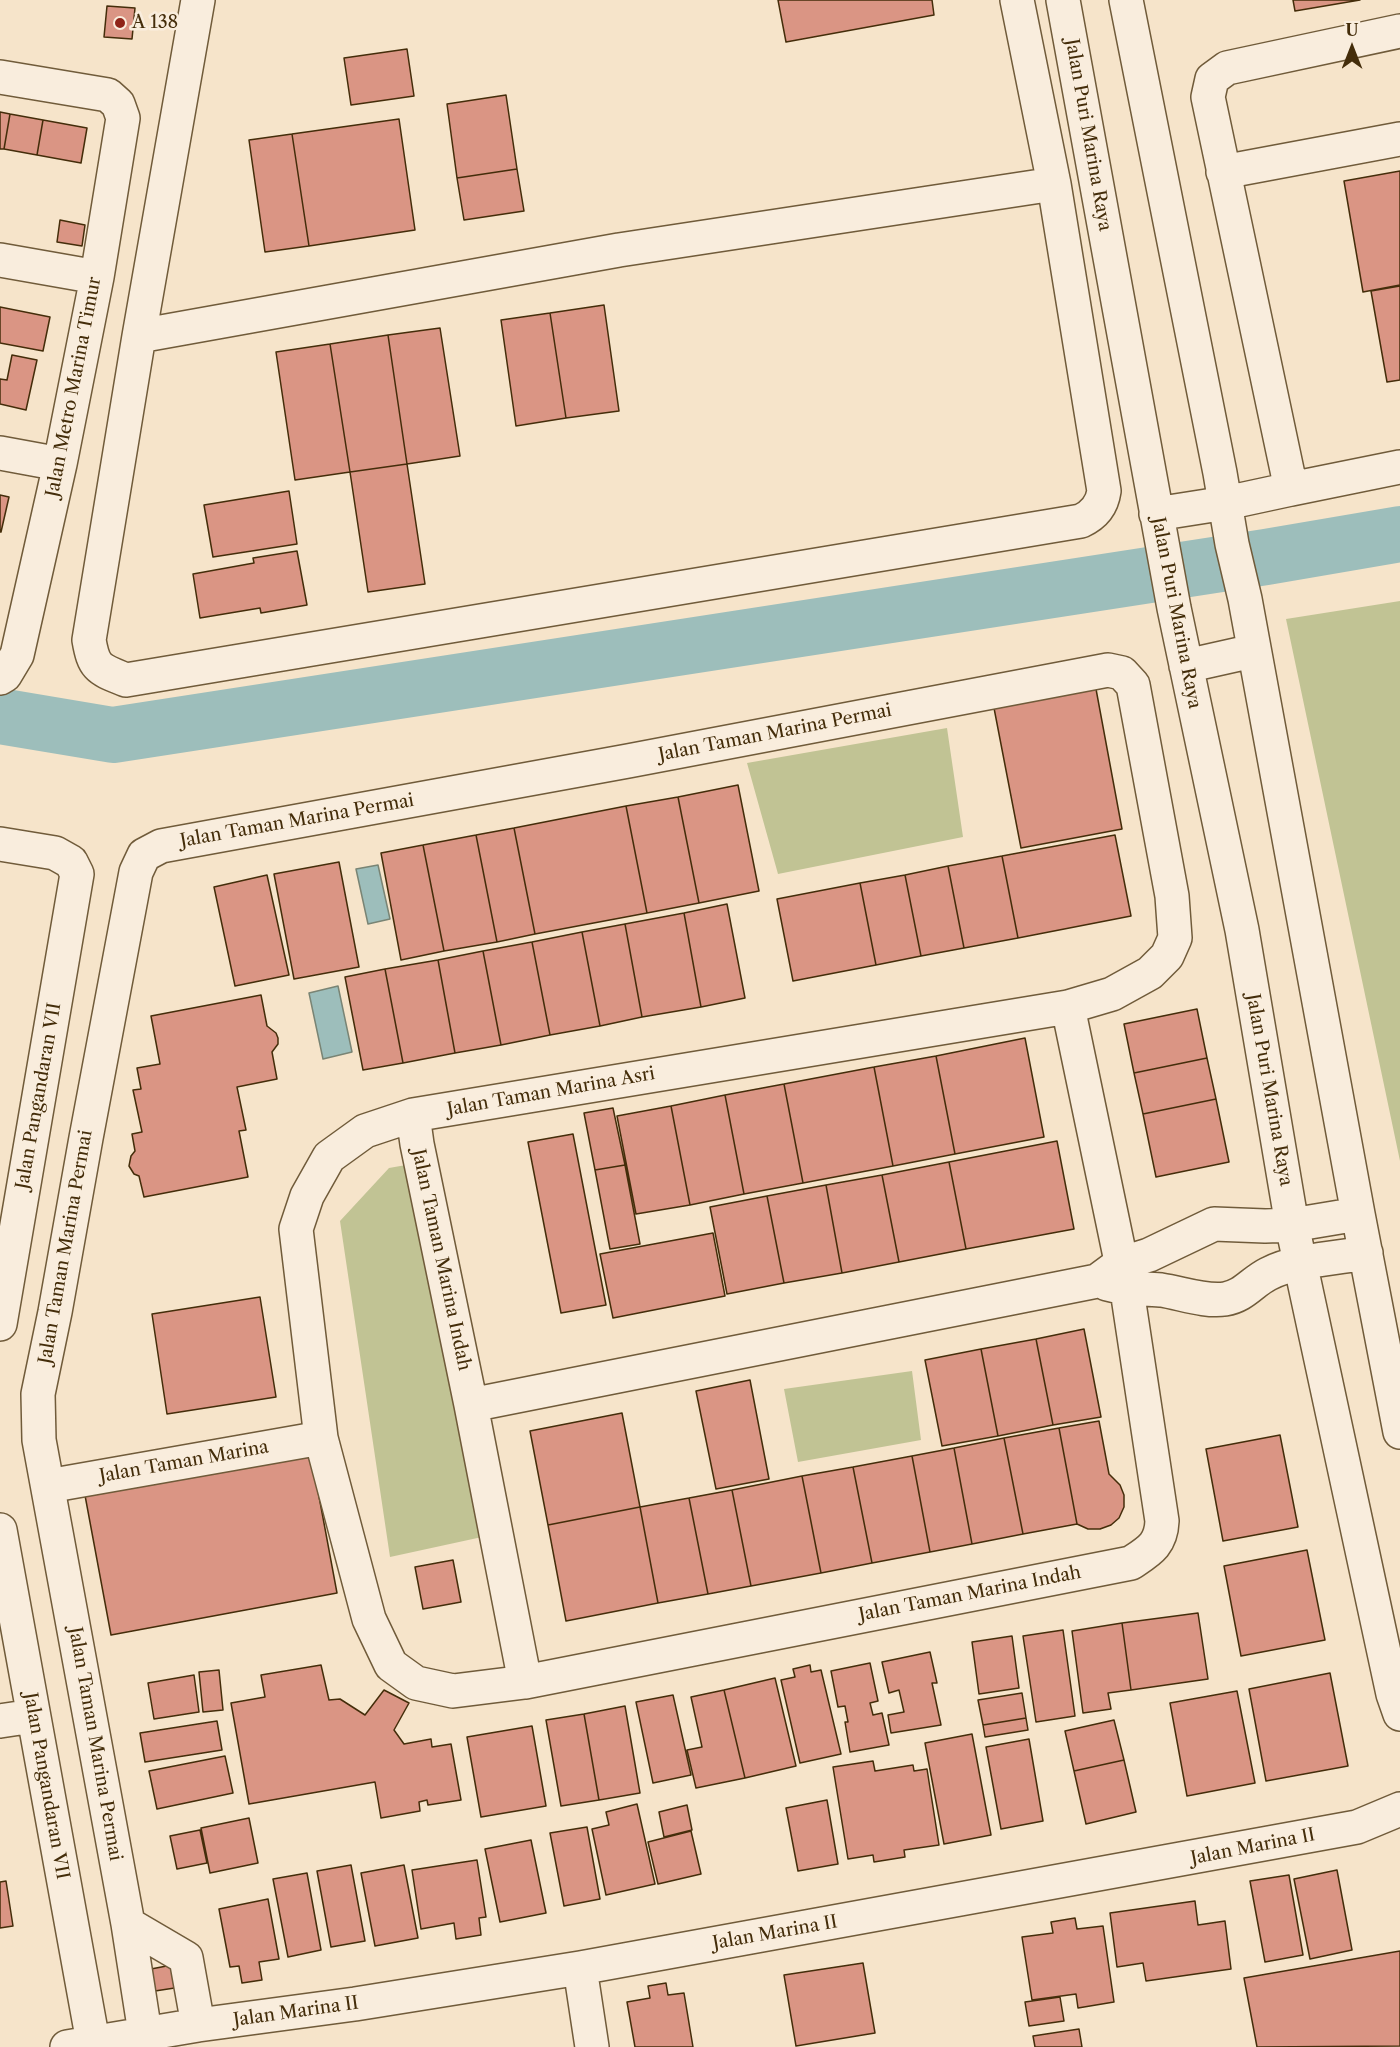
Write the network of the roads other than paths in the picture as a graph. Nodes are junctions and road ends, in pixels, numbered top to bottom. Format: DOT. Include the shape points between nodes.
graph roads {
  1 [pos="198,0"];
  2 [pos="1017,0"];
  3 [pos="1064,0"];
  4 [pos="1126,0"];
  5 [pos="1400,31"];
  6 [pos="0,77"];
  7 [pos="1400,139"];
  8 [pos="1222,172"];
  9 [pos="1054,184"];
  10 [pos="0,260"];
  11 [pos="97,277"];
  12 [pos="139,336"];
  13 [pos="0,453"];
  14 [pos="60,464"];
  15 [pos="1400,468"];
  16 [pos="1291,489"];
  17 [pos="1226,503"];
  18 [pos="1156,514"];
  19 [pos="1253,651"];
  20 [pos="1186,666"];
  21 [pos="0,678"];
  22 [pos="0,844"];
  23 [pos="1068,1006"];
  24 [pos="413,1115"];
  25 [pos="1358,1214"];
  26 [pos="1292,1225"];
  27 [pos="1366,1253"];
  28 [pos="1300,1264"];
  29 [pos="1114,1278"];
  30 [pos="0,1324"];
  31 [pos="471,1405"];
  32 [pos="1400,1432"];
  33 [pos="321,1438"];
  34 [pos="48,1486"];
  35 [pos="0,1530"];
  36 [pos="525,1682"];
  37 [pos="1400,1714"];
  38 [pos="33,1716"];
  39 [pos="0,1721"];
  40 [pos="1400,1809"];
  41 [pos="128,1924"];
  42 [pos="580,1968"];
  43 [pos="198,2025"];
  44 [pos="145,2033"];
  45 [pos="80,2045"];
  46 [pos="592,2047"];
  1 -- 12 [label="street"];
  2 -- 9 [label="street"];
  3 -- 18 [label="street, Jalan Puri Marina Raya"];
  4 -- 17 [label="street"];
  5 -- 8 [label="street" via="1227,68 1212,79 1208,97"];
  6 -- 11 [label="street, Jalan Metro Marina Timur" via="108,95 118,104 123,118"];
  7 -- 8 [label="street"];
  8 -- 16 [label="street"];
  9 -- 12 [label="street" via="619,250"];
  9 -- 12 [label="street" via="1104,491 1101,504 1087,518 126,680 106,672 93,661 89,640"];
  10 -- 11 [label="street"];
  11 -- 14 [label="street, Jalan Metro Marina Timur"];
  13 -- 14 [label="street"];
  14 -- 21 [label="street, Jalan Metro Marina Timur" via="16,655"];
  15 -- 16 [label="street"];
  16 -- 17 [label="street"];
  17 -- 18 [label="street"];
  17 -- 19 [label="street"];
  18 -- 20 [label="street, Jalan Puri Marina Raya"];
  19 -- 20 [label="street"];
  19 -- 25 [label="street"];
  20 -- 26 [label="street, Jalan Puri Marina Raya" via="1242,930"];
  22 -- 30 [label="street, Jalan Pangandaran VII" via="55,853 71,862 77,874"];
  23 -- 24 [label="street, Jalan Taman Marina Asri"];
  23 -- 29 [label="street, Jalan Taman Marina Indah"];
  23 -- 34 [label="street, Jalan Taman Marina Permai" via="1112,994 1150,973 1167,956 1175,938 1173,896 1133,685 1122,673 1108,670 161,846 144,855 136,872 38,1394 39,1440"];
  24 -- 31 [label="street, Jalan Taman Marina Indah"];
  24 -- 33 [label="street, Jalan Taman Marina Asri" via="364,1131 329,1157 307,1196 296,1229"];
  25 -- 26 [label="street"];
  25 -- 27 [label="street"];
  26 -- 28 [label="street, Jalan Puri Marina Raya"];
  26 -- 29 [label="street" via="1214,1224 1149,1255"];
  27 -- 28 [label="street"];
  27 -- 32 [label="street"];
  28 -- 29 [label="street" via="1267,1274 1246,1291 1225,1299 1159,1290"];
  28 -- 37 [label="street, Jalan Puri Marina Raya"];
  29 -- 31 [label="street"];
  29 -- 36 [label="street, Jalan Taman Marina Indah" via="1162,1521 1158,1541 1146,1553 1131,1563"];
  31 -- 36 [label="street, Jalan Taman Marina Indah"];
  33 -- 34 [label="street, Jalan Taman Marina"];
  33 -- 36 [label="street, Jalan Taman Marina Indah" via="369,1619 391,1665 416,1683 453,1691"];
  34 -- 41 [label="street, Jalan Taman Marina Permai"];
  35 -- 38 [label="street, Jalan Pangandaran VII"];
  38 -- 39 [label="street"];
  38 -- 45 [label="street, Jalan Pangandaran VII"];
  40 -- 42 [label="street, Jalan Marina II" via="1357,1827 1281,1842"];
  41 -- 43 [label="street" via="186,1958"];
  41 -- 44 [label="street, Jalan Taman Marina Permai"];
  42 -- 43 [label="street, Jalan Marina II"];
  42 -- 46 [label="street"];
  43 -- 44 [label="street, Jalan Marina II"];
  44 -- 45 [label="street, Jalan Marina II"];
}
